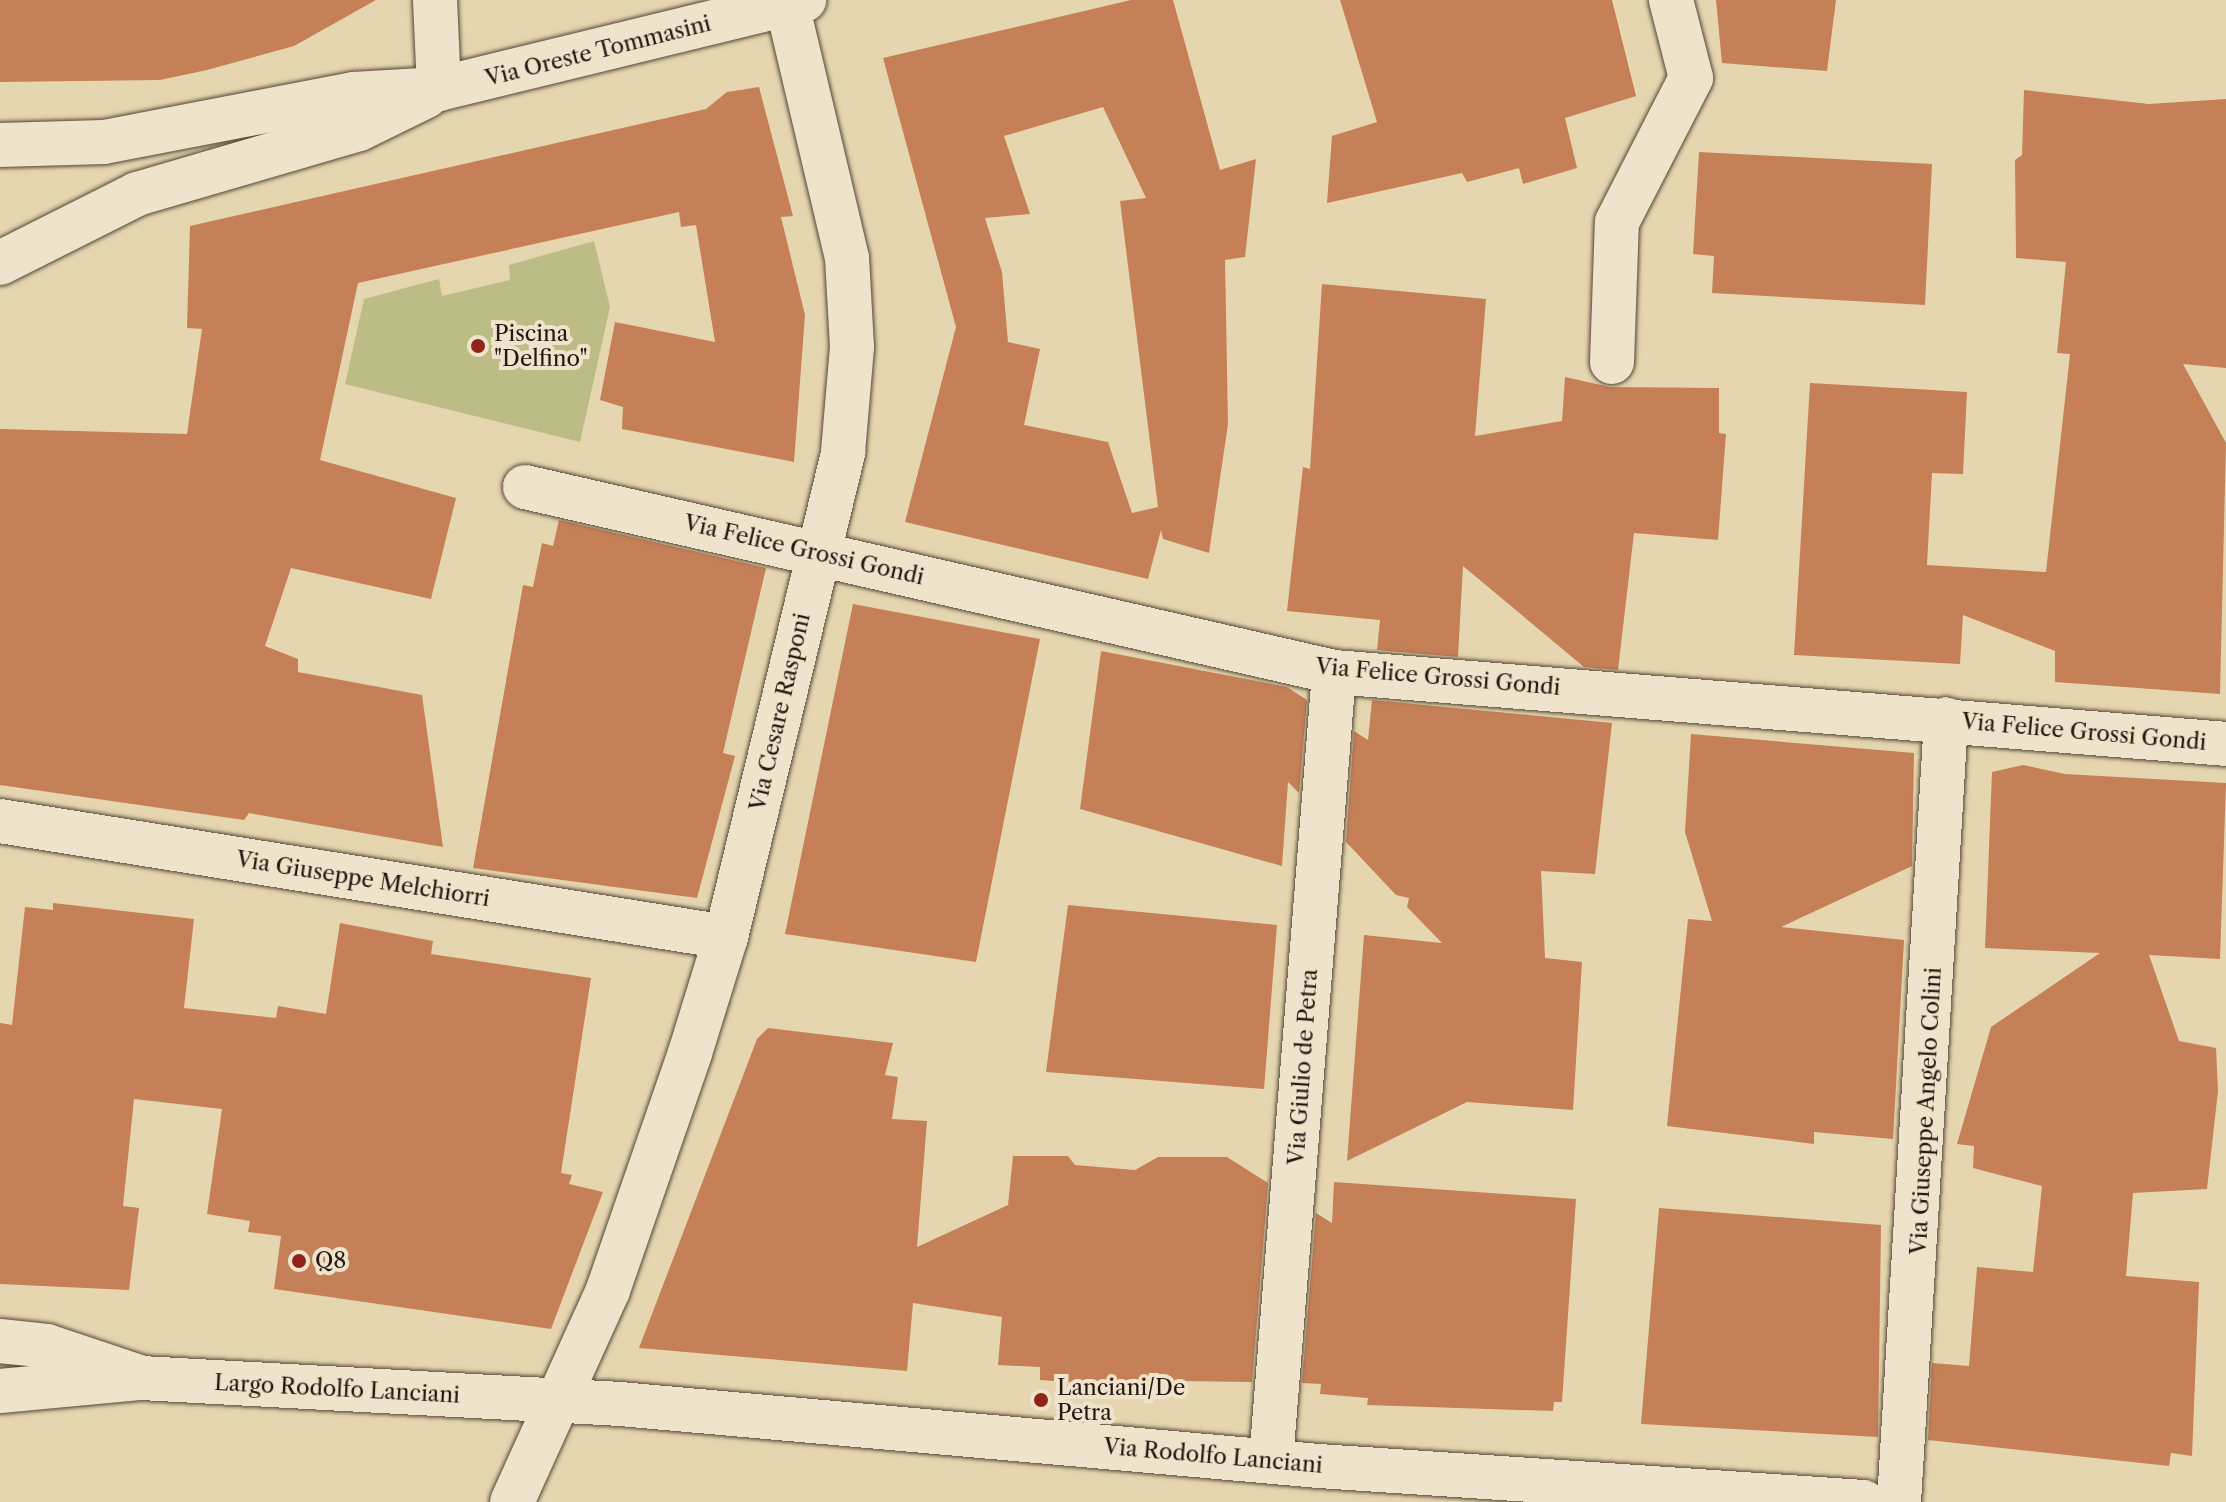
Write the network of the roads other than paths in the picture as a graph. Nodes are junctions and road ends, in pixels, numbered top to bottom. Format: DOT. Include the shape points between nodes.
graph roads {
  1 [pos="435,0"];
  2 [pos="1671,0"];
  3 [pos="795,2"];
  4 [pos="439,89"];
  5 [pos="0,145"];
  6 [pos="0,263"];
  7 [pos="1612,362"];
  8 [pos="525,487"];
  9 [pos="819,553"];
  10 [pos="1334,672"];
  11 [pos="1946,719"];
  12 [pos="2226,744"];
  13 [pos="0,821"];
  14 [pos="726,937"];
  15 [pos="0,1341"];
  16 [pos="141,1378"];
  17 [pos="0,1391"];
  18 [pos="562,1401"];
  19 [pos="1271,1461"];
  20 [pos="1395,1486"];
  21 [pos="512,1502"];
  22 [pos="1864,1502"];
  23 [pos="1899,1502"];
  1 -- 4 [label="street"];
  2 -- 7 [label="street" via="1691,78 1617,222"];
  3 -- 4 [label="street, Via Oreste Tommasini"];
  3 -- 9 [label="street, Via Cesare Rasponi" via="851,294 848,421"];
  4 -- 5 [label="street, Via Oreste Tommasini" via="354,94 130,139"];
  4 -- 6 [label="street, Via Oreste Tommasini" via="359,129 137,194"];
  8 -- 9 [label="street, Via Felice Grossi Gondi"];
  9 -- 10 [label="street, Via Felice Grossi Gondi"];
  9 -- 14 [label="street, Via Cesare Rasponi"];
  10 -- 11 [label="street, Via Felice Grossi Gondi"];
  10 -- 19 [label="street, Via Giulio de Petra"];
  11 -- 12 [label="street, Via Felice Grossi Gondi"];
  11 -- 23 [label="street, Via Giuseppe Angelo Colini" via="1922,1205"];
  13 -- 14 [label="street, Via Giuseppe Melchiorri"];
  14 -- 18 [label="street, Via Cesare Rasponi" via="608,1290"];
  15 -- 16 [label="street" via="47,1346"];
  16 -- 17 [label="street, Largo Rodolfo Lanciani"];
  16 -- 18 [label="street, Largo Rodolfo Lanciani"];
  18 -- 19 [label="street, Via Rodolfo Lanciani"];
  18 -- 21 [label="street"];
  19 -- 20 [label="street, Via Rodolfo Lanciani"];
  20 -- 22 [label="street, Via Rodolfo Lanciani"];
}
